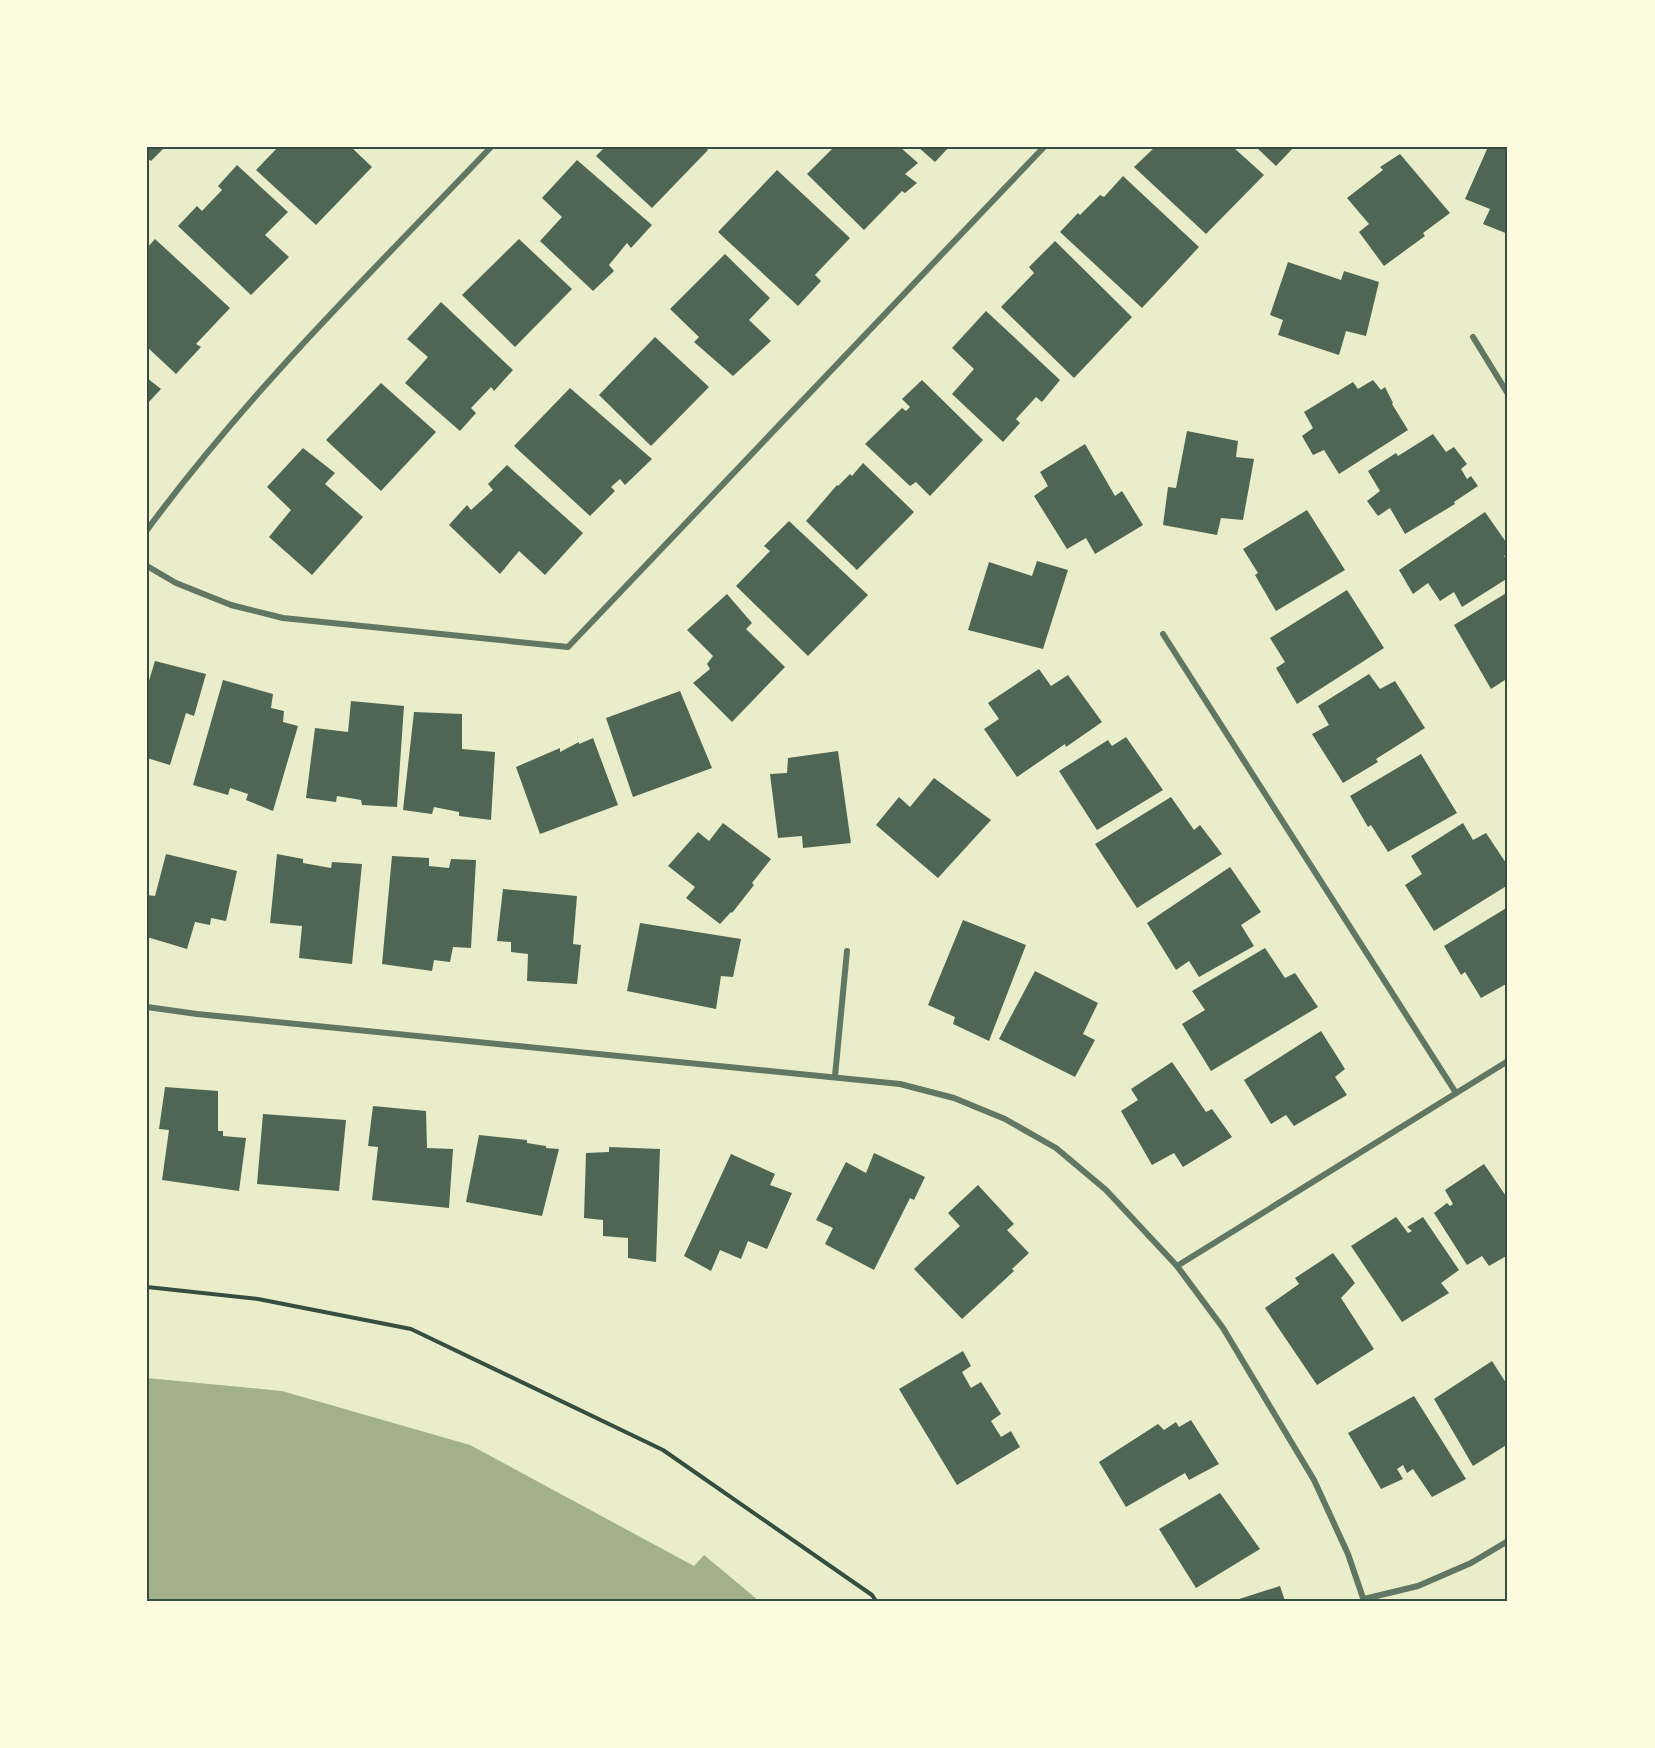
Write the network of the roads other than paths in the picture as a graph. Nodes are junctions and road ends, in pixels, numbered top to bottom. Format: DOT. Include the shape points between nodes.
graph roads {
  1 [pos="491,147"];
  2 [pos="1044,147"];
  3 [pos="1473,336"];
  4 [pos="1508,394"];
  5 [pos="147,530"];
  6 [pos="147,566"];
  7 [pos="1163,634"];
  8 [pos="848,951"];
  9 [pos="147,1007"];
  10 [pos="1508,1061"];
  11 [pos="835,1076"];
  12 [pos="1456,1094"];
  13 [pos="1177,1266"];
  14 [pos="1508,1541"];
  15 [pos="1364,1600"];
  1 -- 5 [label="street" via="248,403"];
  2 -- 6 [label="street" via="568,647 282,618 231,605 176,583"];
  3 -- 4 [label="street"];
  7 -- 12 [label="street"];
  8 -- 11 [label="street"];
  9 -- 11 [label="street"];
  10 -- 12 [label="street"];
  11 -- 13 [label="street" via="900,1083 954,1098 1005,1119 1056,1149 1106,1190"];
  12 -- 13 [label="street"];
  13 -- 15 [label="street" via="1223,1328 1314,1480"];
  14 -- 15 [label="street" via="1471,1563 1418,1586"];
}
